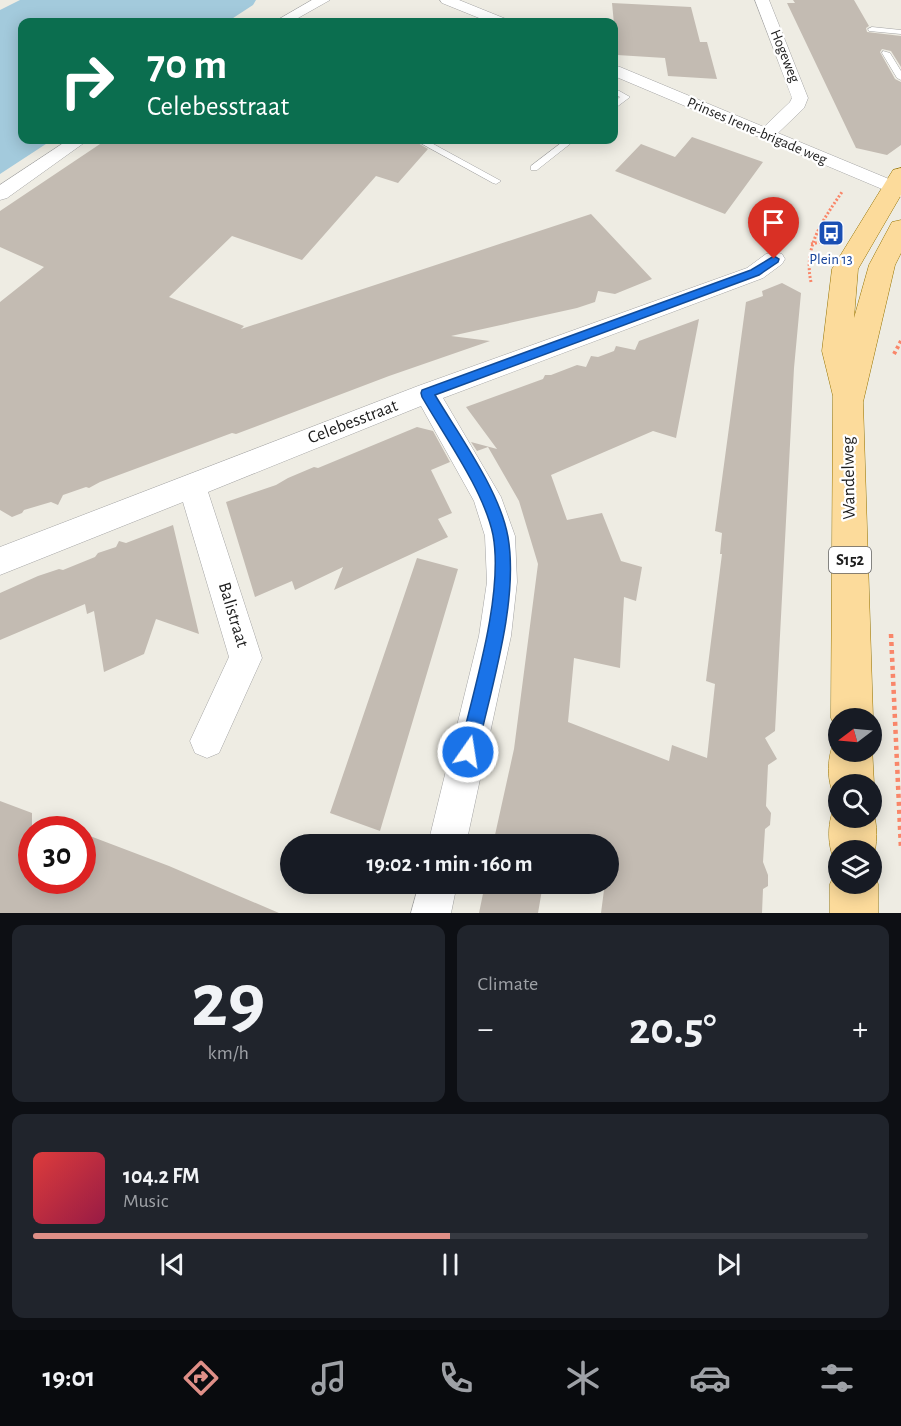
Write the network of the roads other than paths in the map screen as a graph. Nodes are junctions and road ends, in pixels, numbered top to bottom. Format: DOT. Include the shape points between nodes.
graph roads {
  1 [pos="323,0"];
  2 [pos="447,0"];
  3 [pos="762,0"];
  4 [pos="289,18"];
  5 [pos="491,18"];
  6 [pos="874,32"];
  7 [pos="901,32"];
  8 [pos="886,53"];
  9 [pos="618,72"];
  10 [pos="901,78"];
  11 [pos="644,83"];
  12 [pos="618,98"];
  13 [pos="765,135"];
  14 [pos="73,144"];
  15 [pos="427,144"];
  16 [pos="565,144"];
  17 [pos="534,168"];
  18 [pos="496,181"];
  19 [pos="899,185"];
  20 [pos="0,194"];
  21 [pos="898,240"];
  22 [pos="774,259"];
  23 [pos="427,393"];
  24 [pos="848,402"];
  25 [pos="192,485"];
  26 [pos="0,561"];
  27 [pos="852,708"];
  28 [pos="207,741"];
  29 [pos="449,834"];
  30 [pos="436,894"];
  31 [pos="854,894"];
  32 [pos="431,913"];
  33 [pos="854,913"];
  1 -- 4 [label="street"];
  2 -- 5 [label="street"];
  3 -- 13 [label="street, Hogeweg" via="800,98"];
  6 -- 7 [label="lane"];
  8 -- 10 [label="lane"];
  9 -- 11 [label="street, Prinses Irene-brigade weg"];
  11 -- 12 [label="street"];
  11 -- 13 [label="street, Prinses Irene-brigade weg"];
  13 -- 19 [label="street, Prinses Irene-brigade weg"];
  14 -- 20 [label="street"];
  15 -- 18 [label="lane"];
  16 -- 17 [label="lane"];
  19 -- 24 [label="main road, S152" via="845,269 837,351"];
  21 -- 24 [label="main road, Wandelweg / S152" via="882,265"];
  22 -- 23 [label="street, Celebesstraat" via="755,273"];
  23 -- 25 [label="street, Celebesstraat"];
  23 -- 29 [label="street" via="487,497 500,536 502,582 495,636"];
  24 -- 27 [label="main road, Wandelweg / S152"];
  25 -- 26 [label="street, Celebesstraat"];
  25 -- 28 [label="street, Balistraat" via="246,658"];
  30 -- 32 [label="street"];
  31 -- 33 [label="main road"];
}
